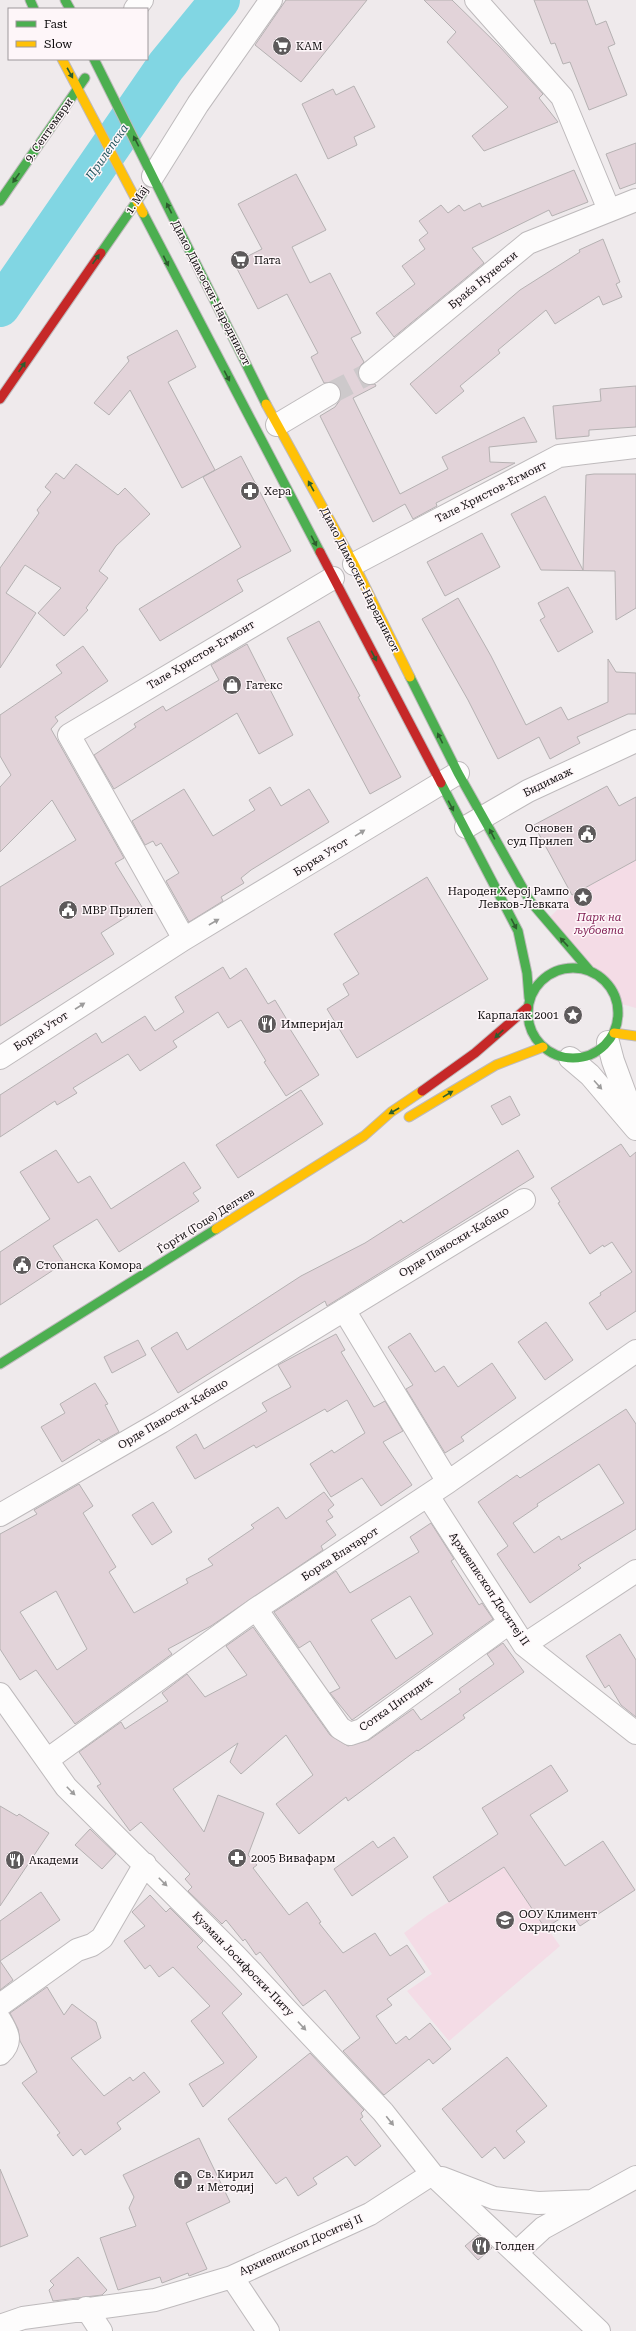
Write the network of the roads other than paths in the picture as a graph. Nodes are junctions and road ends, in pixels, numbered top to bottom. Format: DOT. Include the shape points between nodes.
graph roads {
  1 [pos="142,0"];
  2 [pos="271,0"];
  3 [pos="476,0"];
  4 [pos="136,8"];
  5 [pos="63,60"];
  6 [pos="96,60"];
  7 [pos="78,88"];
  8 [pos="153,176"];
  9 [pos="636,200"];
  10 [pos="0,201"];
  11 [pos="137,201"];
  12 [pos="609,210"];
  13 [pos="370,373"];
  14 [pos="329,394"];
  15 [pos="0,399"];
  16 [pos="277,425"];
  17 [pos="636,447"];
  18 [pos="354,564"];
  19 [pos="333,578"];
  20 [pos="636,741"];
  21 [pos="458,773"];
  22 [pos="439,784"];
  23 [pos="483,817"];
  24 [pos="463,828"];
  25 [pos="184,940"];
  26 [pos="590,970"];
  27 [pos="529,998"];
  28 [pos="618,1003"];
  29 [pos="630,1006"];
  30 [pos="527,1008"];
  31 [pos="636,1036"];
  32 [pos="611,1038"];
  33 [pos="543,1047"];
  34 [pos="0,1058"];
  35 [pos="570,1058"];
  36 [pos="399,1123"];
  37 [pos="636,1125"];
  38 [pos="636,1129"];
  39 [pos="382,1131"];
  40 [pos="364,1136"];
  41 [pos="524,1200"];
  42 [pos="344,1310"];
  43 [pos="636,1351"];
  44 [pos="0,1364"];
  45 [pos="448,1482"];
  46 [pos="428,1496"];
  47 [pos="0,1515"];
  48 [pos="636,1571"];
  49 [pos="256,1609"];
  50 [pos="509,1623"];
  51 [pos="524,1645"];
  52 [pos="0,1694"];
  53 [pos="636,1733"];
  54 [pos="47,1760"];
  55 [pos="145,1864"];
  56 [pos="0,2005"];
  57 [pos="0,2020"];
  58 [pos="0,2054"];
  59 [pos="432,2174"];
  60 [pos="636,2177"];
  61 [pos="592,2201"];
  62 [pos="516,2253"];
  63 [pos="232,2277"];
  64 [pos="86,2308"];
  65 [pos="0,2326"];
  66 [pos="101,2331"];
  67 [pos="268,2331"];
  68 [pos="599,2331"];
  1 -- 4 [label="street"];
  2 -- 8 [label="street, 1. Мај" via="198,104"];
  3 -- 12 [label="street" via="562,97"];
  5 -- 7 [label="street, one-way"];
  6 -- 7 [label="street, 9. Септември"];
  8 -- 6 [label="street, Димо Димоски-Наредникот, one-way"];
  7 -- 10 [label="street, 9. Септември, one-way"];
  7 -- 11 [label="street, Димо Димоски-Наредникот"];
  8 -- 11 [label="street, 1. Мај"];
  16 -- 8 [label="street, Димо Димоски-Наредникот, one-way"];
  9 -- 12 [label="street, Браќа Нунески"];
  15 -- 11 [label="street, 1. Мај, one-way"];
  11 -- 19 [label="street, Димо Димоски-Наредникот, one-way" via="169,267"];
  12 -- 13 [label="street, Браќа Нунески" via="528,243"];
  14 -- 16 [label="street"];
  18 -- 16 [label="street, Димо Димоски-Наредникот, one-way"];
  17 -- 18 [label="street, Тале Христов-Егмонт" via="560,456"];
  21 -- 18 [label="street, Димо Димоски-Наредникот, one-way"];
  19 -- 22 [label="street, Димо Димоски-Наредникот, one-way" via="426,754"];
  19 -- 25 [label="street, Тале Христов-Егмонт" via="69,735"];
  20 -- 23 [label="street, Бидимаж" via="528,791"];
  21 -- 22 [label="street, Борка Утот"];
  21 -- 23 [label="street, Димо Димоски-Наредникот"];
  22 -- 24 [label="street, Димо Димоски-Наредникот, one-way"];
  25 -- 22 [label="street, Борка Утот, one-way"];
  23 -- 24 [label="street, Бидимаж"];
  26 -- 23 [label="street, Димо Димоски-Наредникот, one-way" via="530,901"];
  24 -- 27 [label="street, Димо Димоски-Наредникот, one-way" via="518,930 527,973"];
  34 -- 25 [label="street, Борка Утот, one-way"];
  26 -- 27 [label="street" via="576,967 561,969 547,975"];
  26 -- 28 [label="street" via="604,979"];
  27 -- 30 [label="street"];
  28 -- 29 [label="street"];
  28 -- 32 [label="street"];
  30 -- 33 [label="street" via="531,1029"];
  30 -- 40 [label="street, Ѓорѓи (Гоце) Делчев, one-way" via="485,1047 380,1119"];
  31 -- 32 [label="street"];
  32 -- 35 [label="street" via="590,1055"];
  32 -- 37 [label="street" via="613,1061"];
  33 -- 35 [label="street" via="551,1053"];
  36 -- 33 [label="street, one-way" via="496,1064"];
  35 -- 38 [label="street, one-way" via="590,1075"];
  39 -- 40 [label="street, Ѓорѓи (Гоце) Делчев"];
  40 -- 44 [label="street, Ѓорѓи (Гоце) Делчев"];
  41 -- 42 [label="street, Орде Паноски-Кабацо"];
  42 -- 45 [label="street"];
  42 -- 47 [label="street, Орде Паноски-Кабацо" via="161,1422"];
  43 -- 45 [label="street, Борка Влачарот"];
  45 -- 46 [label="street, Борка Влачарот"];
  46 -- 49 [label="street, Борка Влачарот"];
  46 -- 50 [label="street, Архиепископ Доситеј II"];
  48 -- 51 [label="street"];
  49 -- 50 [label="street, Сотка Џигидик" via="340,1728 350,1734 362,1730"];
  49 -- 54 [label="street, Борка Влачарот"];
  50 -- 51 [label="street, Архиепископ Доситеј II"];
  51 -- 53 [label="street, Архиепископ Доситеј II"];
  52 -- 54 [label="street, Кузман Јосифоски-Питу"];
  54 -- 55 [label="street, Кузман Јосифоски-Питу, one-way" via="66,1786"];
  55 -- 56 [label="street" via="102,1938 77,1950"];
  55 -- 59 [label="street, Кузман Јосифоски-Питу, one-way" via="383,2112"];
  57 -- 58 [label="street" via="10,2041"];
  59 -- 61 [label="street" via="494,2198 538,2203"];
  59 -- 62 [label="street, Кузман Јосифоски-Питу"];
  59 -- 63 [label="street, Архиепископ Доситеј II" via="370,2214"];
  60 -- 61 [label="street"];
  61 -- 62 [label="street" via="543,2228"];
  62 -- 68 [label="street, Кузман Јосифоски-Питу"];
  63 -- 64 [label="street, Архиепископ Доситеј II" via="155,2300"];
  63 -- 67 [label="street"];
  64 -- 65 [label="street, Архиепископ Доситеј II" via="23,2318"];
  64 -- 66 [label="street"];
}
